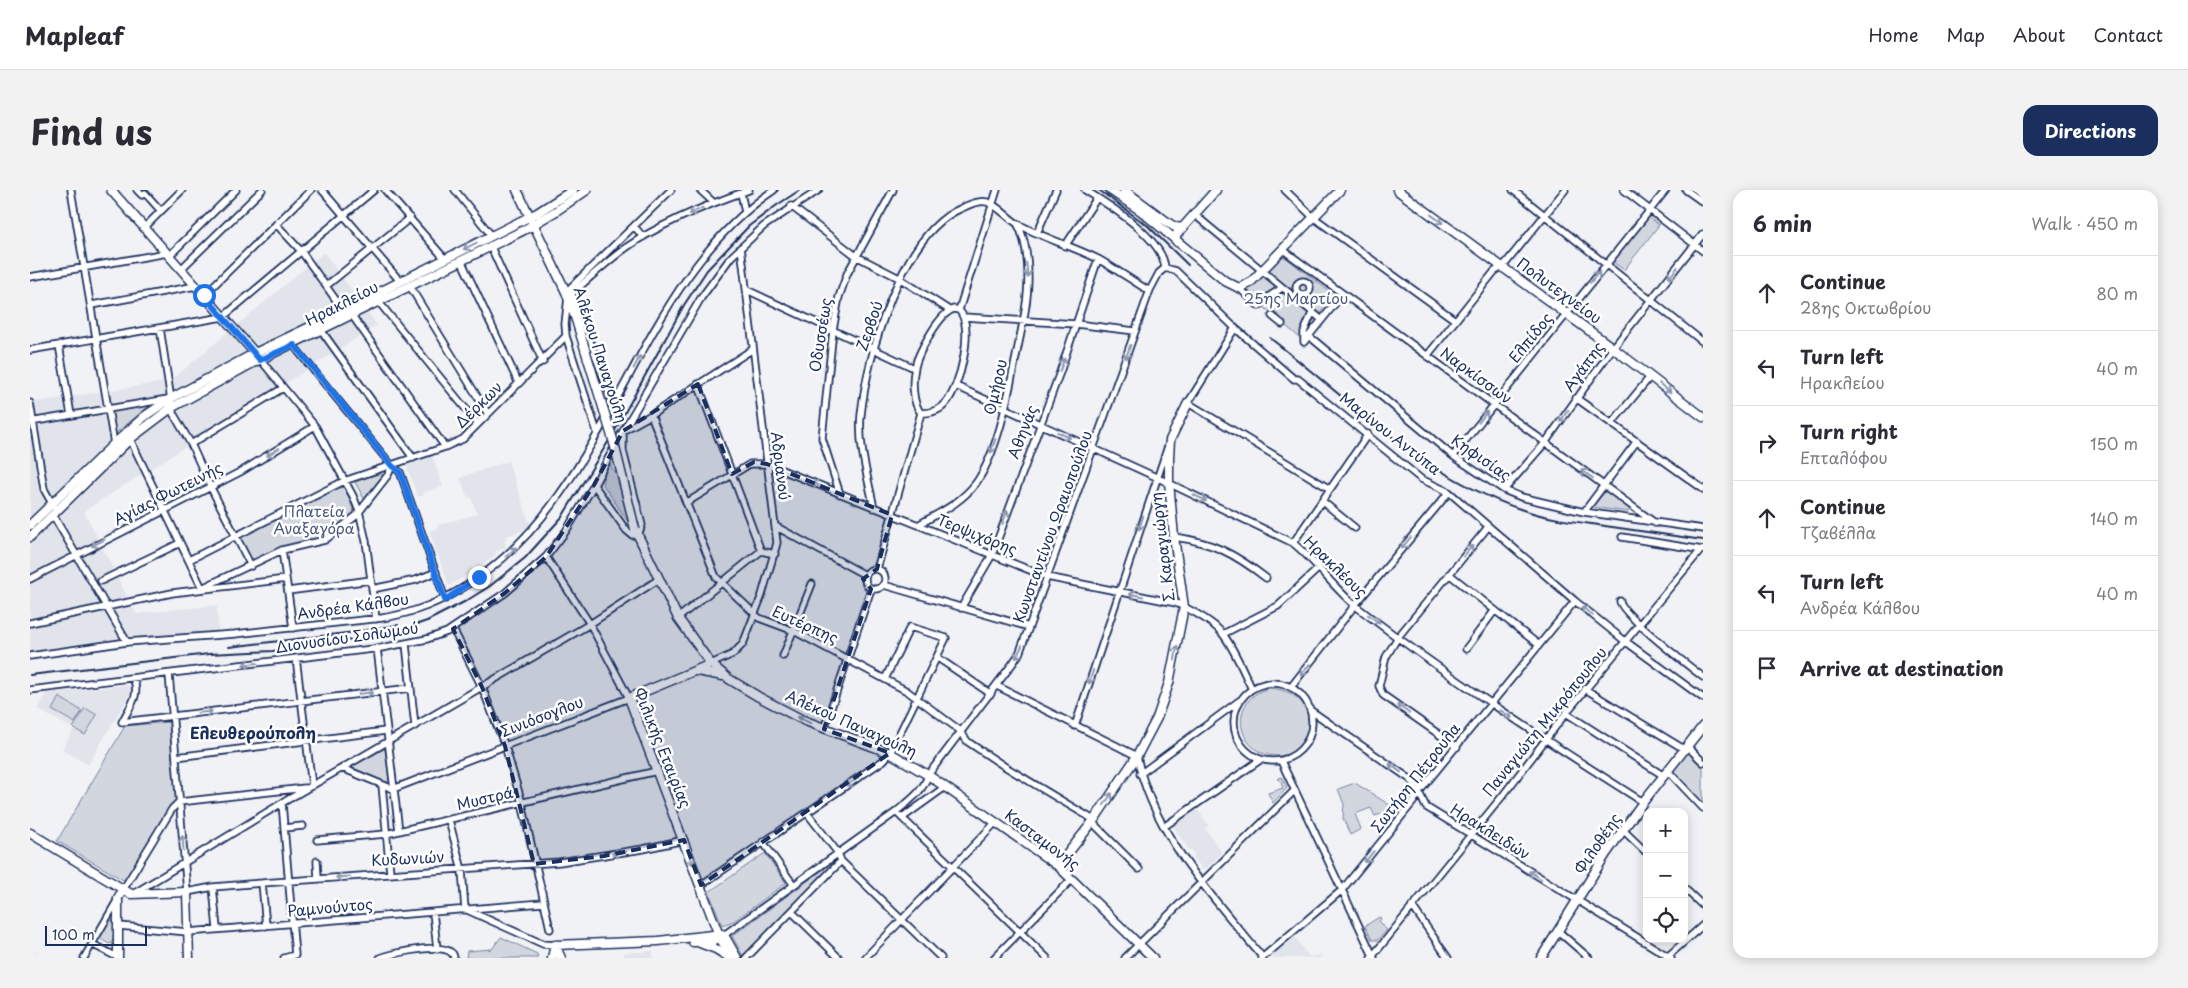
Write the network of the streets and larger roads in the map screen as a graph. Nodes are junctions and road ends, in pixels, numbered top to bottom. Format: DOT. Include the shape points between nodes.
graph roads {
  1 [pos="72,190"];
  2 [pos="137,190"];
  3 [pos="182,190"];
  4 [pos="236,190"];
  5 [pos="262,190"];
  6 [pos="311,190"];
  7 [pos="322,190"];
  8 [pos="374,190"];
  9 [pos="385,190"];
  10 [pos="455,190"];
  11 [pos="517,190"];
  12 [pos="573,190"];
  13 [pos="587,190"];
  14 [pos="671,190"];
  15 [pos="700,190"];
  16 [pos="750,190"];
  17 [pos="774,190"];
  18 [pos="819,190"];
  19 [pos="893,190"];
  20 [pos="997,190"];
  21 [pos="1056,190"];
  22 [pos="1085,190"];
  23 [pos="1110,190"];
  24 [pos="1124,190"];
  25 [pos="1216,190"];
  26 [pos="1285,190"];
  27 [pos="1340,190"];
  28 [pos="1397,190"];
  29 [pos="1513,190"];
  30 [pos="1565,190"];
  31 [pos="1624,190"];
  32 [pos="1666,190"];
  33 [pos="1686,190"];
  34 [pos="114,191"];
  35 [pos="730,193"];
  36 [pos="741,193"];
  37 [pos="1097,198"];
  38 [pos="713,202"];
  39 [pos="1703,202"];
  40 [pos="992,205"];
  41 [pos="791,206"];
  42 [pos="161,211"];
  43 [pos="1649,211"];
  44 [pos="745,212"];
  45 [pos="1195,214"];
  46 [pos="1545,215"];
  47 [pos="345,216"];
  48 [pos="530,216"];
  49 [pos="1313,217"];
  50 [pos="410,218"];
  51 [pos="1017,223"];
  52 [pos="276,224"];
  53 [pos="533,225"];
  54 [pos="634,226"];
  55 [pos="144,228"];
  56 [pos="1183,228"];
  57 [pos="1037,233"];
  58 [pos="1703,234"];
  59 [pos="491,235"];
  60 [pos="643,237"];
  61 [pos="1177,242"];
  62 [pos="490,245"];
  63 [pos="1695,245"];
  64 [pos="1065,246"];
  65 [pos="741,247"];
  66 [pos="372,248"];
  67 [pos="1282,249"];
  68 [pos="301,251"];
  69 [pos="1703,252"];
  70 [pos="168,254"];
  71 [pos="856,256"];
  72 [pos="445,259"];
  73 [pos="1098,259"];
  74 [pos="461,260"];
  75 [pos="1605,264"];
  76 [pos="85,267"];
  77 [pos="1503,267"];
  78 [pos="1165,268"];
  79 [pos="181,269"];
  80 [pos="1262,272"];
  81 [pos="1314,274"];
  82 [pos="30,277"];
  83 [pos="899,278"];
  84 [pos="400,281"];
  85 [pos="1307,282"];
  86 [pos="409,285"];
  87 [pos="196,286"];
  88 [pos="326,286"];
  89 [pos="1239,288"];
  90 [pos="1282,288"];
  91 [pos="747,290"];
  92 [pos="1150,290"];
  93 [pos="1298,292"];
  94 [pos="569,294"];
  95 [pos="204,295"];
  96 [pos="1342,295"];
  97 [pos="1294,298"];
  98 [pos="378,301"];
  99 [pos="1650,301"];
  100 [pos="92,305"];
  101 [pos="343,310"];
  102 [pos="949,310"];
  103 [pos="959,310"];
  104 [pos="1312,313"];
  105 [pos="1566,313"];
  106 [pos="351,314"];
  107 [pos="1272,316"];
  108 [pos="223,317"];
  109 [pos="964,317"];
  110 [pos="1322,320"];
  111 [pos="1455,320"];
  112 [pos="1023,321"];
  113 [pos="1076,324"];
  114 [pos="1282,324"];
  115 [pos="160,328"];
  116 [pos="1235,328"];
  117 [pos="321,330"];
  118 [pos="833,330"];
  119 [pos="1135,331"];
  120 [pos="566,336"];
  121 [pos="1309,336"];
  122 [pos="1298,337"];
  123 [pos="98,339"];
  124 [pos="1252,340"];
  125 [pos="1304,342"];
  126 [pos="1703,342"];
  127 [pos="59,345"];
  128 [pos="294,345"];
  129 [pos="1613,348"];
  130 [pos="753,349"];
  131 [pos="873,349"];
  132 [pos="30,350"];
  133 [pos="255,353"];
  134 [pos="1426,356"];
  135 [pos="260,360"];
  136 [pos="1275,360"];
  137 [pos="542,362"];
  138 [pos="914,368"];
  139 [pos="1650,376"];
  140 [pos="519,384"];
  141 [pos="698,384"];
  142 [pos="956,386"];
  143 [pos="283,388"];
  144 [pos="1576,398"];
  145 [pos="170,402"];
  146 [pos="30,403"];
  147 [pos="1188,403"];
  148 [pos="614,405"];
  149 [pos="1493,405"];
  150 [pos="108,409"];
  151 [pos="1005,409"];
  152 [pos="921,413"];
  153 [pos="488,414"];
  154 [pos="71,415"];
  155 [pos="651,415"];
  156 [pos="1703,417"];
  157 [pos="32,422"];
  158 [pos="1612,423"];
  159 [pos="478,424"];
  160 [pos="1039,424"];
  161 [pos="315,426"];
  162 [pos="623,431"];
  163 [pos="597,432"];
  164 [pos="1368,434"];
  165 [pos="130,439"];
  166 [pos="1170,440"];
  167 [pos="1637,441"];
  168 [pos="1545,443"];
  169 [pos="114,444"];
  170 [pos="191,444"];
  171 [pos="445,447"];
  172 [pos="1095,449"];
  173 [pos="1453,456"];
  174 [pos="413,458"];
  175 [pos="767,464"];
  176 [pos="392,466"];
  177 [pos="732,474"];
  178 [pos="1156,476"];
  179 [pos="344,481"];
  180 [pos="1169,482"];
  181 [pos="594,485"];
  182 [pos="210,486"];
  183 [pos="1604,486"];
  184 [pos="1330,489"];
  185 [pos="1703,489"];
  186 [pos="1504,490"];
  187 [pos="1449,492"];
  188 [pos="840,494"];
  189 [pos="1322,501"];
  190 [pos="686,503"];
  191 [pos="874,508"];
  192 [pos="54,510"];
  193 [pos="164,510"];
  194 [pos="359,511"];
  195 [pos="1584,512"];
  196 [pos="892,515"];
  197 [pos="1655,523"];
  198 [pos="30,525"];
  199 [pos="918,525"];
  200 [pos="775,526"];
  201 [pos="1488,527"];
  202 [pos="1355,528"];
  203 [pos="1703,529"];
  204 [pos="636,532"];
  205 [pos="236,536"];
  206 [pos="1174,536"];
  207 [pos="30,537"];
  208 [pos="1622,537"];
  209 [pos="1292,542"];
  210 [pos="180,543"];
  211 [pos="282,550"];
  212 [pos="1702,550"];
  213 [pos="760,551"];
  214 [pos="775,554"];
  215 [pos="76,555"];
  216 [pos="992,555"];
  217 [pos="546,557"];
  218 [pos="189,560"];
  219 [pos="251,566"];
  220 [pos="1320,566"];
  221 [pos="877,569"];
  222 [pos="436,572"];
  223 [pos="1449,574"];
  224 [pos="865,575"];
  225 [pos="1047,577"];
  226 [pos="1266,578"];
  227 [pos="30,579"];
  228 [pos="286,579"];
  229 [pos="659,579"];
  230 [pos="371,580"];
  231 [pos="102,581"];
  232 [pos="721,582"];
  233 [pos="812,584"];
  234 [pos="884,585"];
  235 [pos="202,588"];
  236 [pos="372,589"];
  237 [pos="871,589"];
  238 [pos="288,591"];
  239 [pos="1119,591"];
  240 [pos="445,600"];
  241 [pos="1575,601"];
  242 [pos="1620,601"];
  243 [pos="1355,605"];
  244 [pos="1184,606"];
  245 [pos="106,607"];
  246 [pos="961,608"];
  247 [pos="1495,610"];
  248 [pos="756,613"];
  249 [pos="678,618"];
  250 [pos="376,619"];
  251 [pos="30,623"];
  252 [pos="590,624"];
  253 [pos="1640,624"];
  254 [pos="1030,627"];
  255 [pos="292,628"];
  256 [pos="453,629"];
  257 [pos="794,631"];
  258 [pos="1223,634"];
  259 [pos="1398,637"];
  260 [pos="1625,641"];
  261 [pos="127,642"];
  262 [pos="406,644"];
  263 [pos="1539,645"];
  264 [pos="377,648"];
  265 [pos="1466,649"];
  266 [pos="30,656"];
  267 [pos="783,656"];
  268 [pos="296,658"];
  269 [pos="938,658"];
  270 [pos="847,659"];
  271 [pos="711,664"];
  272 [pos="693,671"];
  273 [pos="169,674"];
  274 [pos="1703,677"];
  275 [pos="133,678"];
  276 [pos="729,679"];
  277 [pos="885,679"];
  278 [pos="997,686"];
  279 [pos="482,687"];
  280 [pos="411,688"];
  281 [pos="1292,688"];
  282 [pos="1252,689"];
  283 [pos="30,690"];
  284 [pos="1585,690"];
  285 [pos="382,691"];
  286 [pos="991,694"];
  287 [pos="629,698"];
  288 [pos="1703,698"];
  289 [pos="917,699"];
  290 [pos="1240,700"];
  291 [pos="301,701"];
  292 [pos="1491,704"];
  293 [pos="1310,710"];
  294 [pos="1566,713"];
  295 [pos="172,716"];
  296 [pos="415,726"];
  297 [pos="1075,726"];
  298 [pos="1703,726"];
  299 [pos="824,729"];
  300 [pos="386,731"];
  301 [pos="961,732"];
  302 [pos="306,741"];
  303 [pos="1546,741"];
  304 [pos="388,742"];
  305 [pos="505,746"];
  306 [pos="1457,747"];
  307 [pos="1686,747"];
  308 [pos="890,753"];
  309 [pos="176,756"];
  310 [pos="1137,756"];
  311 [pos="1260,760"];
  312 [pos="1281,761"];
  313 [pos="1703,762"];
  314 [pos="342,768"];
  315 [pos="657,771"];
  316 [pos="1140,774"];
  317 [pos="1666,774"];
  318 [pos="928,775"];
  319 [pos="382,785"];
  320 [pos="311,787"];
  321 [pos="945,787"];
  322 [pos="393,789"];
  323 [pos="1294,791"];
  324 [pos="1419,792"];
  325 [pos="179,802"];
  326 [pos="1643,802"];
  327 [pos="282,803"];
  328 [pos="522,803"];
  329 [pos="1703,808"];
  330 [pos="896,812"];
  331 [pos="808,813"];
  332 [pos="902,818"];
  333 [pos="449,820"];
  334 [pos="1093,821"];
  335 [pos="996,823"];
  336 [pos="303,826"];
  337 [pos="1165,826"];
  338 [pos="284,828"];
  339 [pos="1623,830"];
  340 [pos="399,831"];
  341 [pos="30,833"];
  342 [pos="386,834"];
  343 [pos="1470,834"];
  344 [pos="318,840"];
  345 [pos="684,840"];
  346 [pos="763,842"];
  347 [pos="1643,849"];
  348 [pos="838,853"];
  349 [pos="317,861"];
  350 [pos="841,861"];
  351 [pos="184,862"];
  352 [pos="534,864"];
  353 [pos="1058,866"];
  354 [pos="953,867"];
  355 [pos="462,870"];
  356 [pos="1139,870"];
  357 [pos="390,873"];
  358 [pos="318,879"];
  359 [pos="1072,879"];
  360 [pos="289,881"];
  361 [pos="1202,882"];
  362 [pos="262,883"];
  363 [pos="793,884"];
  364 [pos="700,885"];
  365 [pos="213,887"];
  366 [pos="124,888"];
  367 [pos="1342,890"];
  368 [pos="187,892"];
  369 [pos="1688,892"];
  370 [pos="133,894"];
  371 [pos="118,898"];
  372 [pos="1577,901"];
  373 [pos="543,903"];
  374 [pos="1412,906"];
  375 [pos="1703,906"];
  376 [pos="465,910"];
  377 [pos="433,912"];
  378 [pos="792,912"];
  379 [pos="902,920"];
  380 [pos="292,923"];
  381 [pos="1703,924"];
  382 [pos="119,926"];
  383 [pos="266,926"];
  384 [pos="550,928"];
  385 [pos="217,929"];
  386 [pos="1558,931"];
  387 [pos="188,932"];
  388 [pos="1020,932"];
  389 [pos="721,935"];
  390 [pos="676,940"];
  391 [pos="694,942"];
  392 [pos="92,944"];
  393 [pos="1138,944"];
  394 [pos="555,945"];
  395 [pos="437,949"];
  396 [pos="118,957"];
  397 [pos="1373,957"];
  398 [pos="1668,957"];
  399 [pos="84,958"];
  400 [pos="189,958"];
  401 [pos="284,958"];
  402 [pos="380,958"];
  403 [pos="454,958"];
  404 [pos="552,958"];
  405 [pos="562,958"];
  406 [pos="731,958"];
  407 [pos="737,958"];
  408 [pos="746,958"];
  409 [pos="839,958"];
  410 [pos="866,958"];
  411 [pos="941,958"];
  412 [pos="994,958"];
  413 [pos="1046,958"];
  414 [pos="1125,958"];
  415 [pos="1153,958"];
  416 [pos="1263,958"];
  417 [pos="1448,958"];
  418 [pos="1541,958"];
  419 [pos="1589,958"];
  1 -- 76 [label="street"];
  2 -- 42 [label="street" via="142,196 145,193"];
  3 -- 42 [label="street"];
  4 -- 70 [label="street"];
  5 -- 79 [label="street"];
  6 -- 52 [label="street"];
  7 -- 47 [label="street"];
  8 -- 47 [label="street"];
  9 -- 50 [label="street"];
  10 -- 59 [label="street"];
  11 -- 48 [label="street, Αλέκου Παναγούλη"];
  12 -- 48 [label="street, Ηρακλείου"];
  13 -- 53 [label="street, Ηρακλείου"];
  14 -- 54 [label="street"];
  15 -- 38 [label="street"];
  16 -- 36 [label="street"];
  17 -- 44 [label="street, Ανδρέα Κάλβου"];
  18 -- 41 [label="street, Διονυσίου Σολωμού"];
  19 -- 71 [label="street, Οδυσσέως"];
  20 -- 40 [label="street"];
  21 -- 57 [label="street"];
  22 -- 37 [label="street"];
  23 -- 61 [label="street"];
  24 -- 56 [label="street" via="1175,227"];
  25 -- 45 [label="street"];
  26 -- 49 [label="street"];
  27 -- 49 [label="street"];
  28 -- 77 [label="street, Πολυτεχνείου, one-way"];
  29 -- 46 [label="street"];
  30 -- 46 [label="street"];
  31 -- 43 [label="street"];
  32 -- 43 [label="street, Ελπίδος"];
  33 -- 39 [label="street"];
  34 -- 55 [label="street"];
  35 -- 36 [label="street"];
  35 -- 38 [label="street"];
  36 -- 44 [label="street"];
  37 -- 64 [label="street"];
  37 -- 78 [label="street" via="1131,221 1159,252"];
  38 -- 60 [label="street, one-way"];
  40 -- 51 [label="street"];
  40 -- 83 [label="street, Ζερβού" via="976,203 949,213 926,236"];
  40 -- 103 [label="street"];
  41 -- 65 [label="street, Διονυσίου Σολωμού"];
  41 -- 71 [label="street"];
  42 -- 55 [label="street"];
  43 -- 63 [label="street"];
  43 -- 75 [label="street, Ελπίδος"];
  148 -- 44 [label="street, Ανδρέα Κάλβου, one-way" via="672,299 697,265"];
  45 -- 56 [label="street"];
  45 -- 80 [label="street"];
  46 -- 75 [label="street"];
  46 -- 77 [label="street"];
  47 -- 66 [label="street"];
  47 -- 68 [label="street"];
  48 -- 53 [label="street, Αλέκου Παναγούλη"];
  48 -- 59 [label="street, Ηρακλείου"];
  49 -- 67 [label="street"];
  49 -- 111 [label="street"];
  50 -- 66 [label="street"];
  50 -- 72 [label="street"];
  51 -- 57 [label="street"];
  51 -- 112 [label="street, Ομήρου, one-way" via="1026,250 1028,276"];
  52 -- 68 [label="street"];
  52 -- 95 [label="street"];
  53 -- 62 [label="street, Ηρακλείου"];
  53 -- 94 [label="street, Αλέκου Παναγούλη"];
  54 -- 60 [label="street"];
  54 -- 94 [label="street"];
  55 -- 70 [label="street"];
  56 -- 61 [label="street" via="1175,239"];
  57 -- 64 [label="street"];
  58 -- 63 [label="street, Αγάπης"];
  59 -- 72 [label="street, Ηρακλείου, one-way"];
  60 -- 94 [label="street"];
  61 -- 89 [label="street" via="1225,282"];
  62 -- 74 [label="street, Ηρακλείου"];
  62 -- 137 [label="street"];
  63 -- 69 [label="street"];
  63 -- 99 [label="street, Αγάπης, one-way"];
  64 -- 73 [label="street"];
  65 -- 91 [label="street, Αδριανού"];
  65 -- 162 [label="street, Διονυσίου Σολωμού" via="701,298"];
  66 -- 84 [label="street"];
  66 -- 88 [label="street"];
  67 -- 80 [label="street"];
  67 -- 81 [label="street, Ναρκίσσων"];
  68 -- 88 [label="street"];
  68 -- 108 [label="street"];
  70 -- 76 [label="street"];
  70 -- 79 [label="street"];
  71 -- 83 [label="street"];
  71 -- 118 [label="street, Οδυσσέως" via="842,286"];
  72 -- 84 [label="street, Ηρακλείου"];
  73 -- 92 [label="street"];
  73 -- 113 [label="street, Αθηνάς"];
  74 -- 86 [label="street, Ηρακλείου"];
  74 -- 140 [label="street"];
  75 -- 99 [label="street"];
  105 -- 75 [label="street, Ελπίδος, one-way"];
  76 -- 82 [label="street"];
  76 -- 100 [label="street"];
  77 -- 105 [label="street, Πολυτεχνείου"];
  77 -- 111 [label="street" via="1494,272"];
  78 -- 92 [label="street, Κωνσταντίνου Ωραιοπούλου"];
  78 -- 116 [label="street, Μαρίνου Αντύπα" via="1176,271"];
  79 -- 87 [label="street"];
  80 -- 89 [label="street"];
  80 -- 90 [label="street"];
  81 -- 85 [label="street"];
  81 -- 96 [label="street, Ναρκίσσων"];
  83 -- 102 [label="street"];
  83 -- 131 [label="street, Ζερβού"];
  84 -- 101 [label="street, Ηρακλείου"];
  85 -- 93 [label="street" via="1298,283"];
  85 -- 93 [label="street" via="1309,291"];
  86 -- 98 [label="street, Ηρακλείου"];
  86 -- 153 [label="street"];
  87 -- 95 [label="street"];
  87 -- 100 [label="street"];
  88 -- 101 [label="street"];
  89 -- 90 [label="street" via="1259,306"];
  90 -- 97 [label="street"];
  91 -- 118 [label="street"];
  91 -- 130 [label="street, Αδριανού"];
  92 -- 119 [label="street, Κωνσταντίνου Ωραιοπούλου"];
  93 -- 97 [label="street"];
  94 -- 120 [label="street"];
  94 -- 148 [label="street"];
  94 -- 204 [label="street, Αλέκου Παναγούλη, bridge" via="614,443"];
  95 -- 108 [label="street"];
  96 -- 110 [label="street"];
  96 -- 134 [label="street, Ναρκίσσων"];
  97 -- 104 [label="street"];
  98 -- 106 [label="street, Ηρακλείου"];
  98 -- 159 [label="street"];
  99 -- 126 [label="street"];
  99 -- 129 [label="street, Αγάπης"];
  100 -- 123 [label="street"];
  101 -- 133 [label="street, Ηρακλείου"];
  102 -- 103 [label="street"];
  102 -- 138 [label="street" via="926,343"];
  103 -- 109 [label="street"];
  104 -- 110 [label="street"];
  104 -- 125 [label="street" via="1304,332"];
  105 -- 129 [label="street, Πολυτεχνείου"];
  105 -- 149 [label="street, Ελπίδος"];
  106 -- 117 [label="street, Ηρακλείου"];
  106 -- 171 [label="street"];
  107 -- 114 [label="street"];
  108 -- 115 [label="street"];
  108 -- 133 [label="street"];
  109 -- 112 [label="street"];
  109 -- 142 [label="street" via="964,358"];
  110 -- 121 [label="street"];
  111 -- 134 [label="street"];
  112 -- 113 [label="street"];
  112 -- 151 [label="street, Ομήρου"];
  113 -- 119 [label="street"];
  160 -- 113 [label="street, Αθηνάς, one-way"];
  115 -- 123 [label="street"];
  115 -- 145 [label="street"];
  116 -- 147 [label="street, Σ. Καραγιώργη"];
  116 -- 164 [label="street, Μαρίνου Αντύπα" via="1294,379"];
  117 -- 128 [label="street, Ηρακλείου"];
  117 -- 174 [label="street"];
  118 -- 131 [label="street"];
  118 -- 188 [label="street, Οδυσσέως" via="822,438"];
  119 -- 172 [label="street, Κωνσταντίνου Ωραιοπούλου, one-way"];
  120 -- 137 [label="street, Δέρκων"];
  120 -- 163 [label="street"];
  121 -- 125 [label="street"];
  121 -- 173 [label="street, Κηφισίας"];
  122 -- 125 [label="street"];
  123 -- 127 [label="street"];
  123 -- 150 [label="street"];
  124 -- 136 [label="street"];
  127 -- 132 [label="street"];
  127 -- 154 [label="street"];
  128 -- 135 [label="street, Ηρακλείου"];
  128 -- 176 [label="street"];
  129 -- 139 [label="street, Πολυτεχνείου"];
  129 -- 144 [label="street, Αγάπης"];
  130 -- 141 [label="street"];
  130 -- 175 [label="street, Αδριανού"];
  131 -- 138 [label="street"];
  131 -- 191 [label="street, Ζερβού" via="863,400 861,433"];
  133 -- 135 [label="street"];
  133 -- 145 [label="street, Ηρακλείου"];
  134 -- 149 [label="street, Ναρκίσσων"];
  135 -- 143 [label="street"];
  135 -- 145 [label="street, Ηρακλείου"];
  137 -- 140 [label="street, Δέρκων"];
  138 -- 152 [label="street" via="914,394"];
  139 -- 156 [label="street, Πολυτεχνείου, one-way"];
  139 -- 158 [label="street"];
  140 -- 153 [label="street, Δέρκων"];
  141 -- 155 [label="street"];
  141 -- 177 [label="street"];
  142 -- 151 [label="street, Ηρακλέους"];
  142 -- 152 [label="street" via="940,409"];
  143 -- 161 [label="street"];
  143 -- 170 [label="street"];
  144 -- 158 [label="street"];
  144 -- 168 [label="street, Αγάπης, one-way"];
  145 -- 150 [label="street"];
  145 -- 165 [label="street, Ηρακλείου"];
  145 -- 169 [label="street, Ηρακλείου" via="145,416"];
  145 -- 170 [label="street"];
  146 -- 157 [label="street"];
  147 -- 166 [label="street, Σ. Καραγιώργη"];
  147 -- 184 [label="street"];
  148 -- 163 [label="street, Ανδρέα Κάλβου"];
  149 -- 168 [label="street, Ναρκίσσων"];
  173 -- 149 [label="street, Ελπίδος, one-way"];
  150 -- 154 [label="street"];
  150 -- 169 [label="street"];
  151 -- 160 [label="street, Ηρακλέους"];
  151 -- 199 [label="street, Ομήρου, one-way" via="975,484 953,505"];
  152 -- 196 [label="street"];
  153 -- 159 [label="street, Δέρκων"];
  154 -- 157 [label="street"];
  155 -- 162 [label="street"];
  155 -- 190 [label="street, Ευτέρπης"];
  157 -- 192 [label="street" via="44,489"];
  158 -- 167 [label="street"];
  159 -- 171 [label="street, Δέρκων" via="463,439"];
  160 -- 172 [label="street, Ηρακλέους, one-way"];
  216 -- 160 [label="street, Αθηνάς, one-way"];
  161 -- 179 [label="street"];
  161 -- 182 [label="street, Αγίας Φωτεινής, one-way" via="255,464"];
  162 -- 181 [label="street, Διονυσίου Σολωμού"];
  162 -- 204 [label="street" via="623,451 642,525"];
  240 -- 163 [label="street, Ανδρέα Κάλβου, one-way" via="511,553 534,529 565,489"];
  164 -- 184 [label="street"];
  164 -- 187 [label="street, Μαρίνου Αντύπα" via="1422,479"];
  165 -- 192 [label="street, Ηρακλείου"];
  165 -- 193 [label="street"];
  166 -- 178 [label="street"];
  166 -- 180 [label="street, Σ. Καραγιώργη"];
  167 -- 183 [label="street"];
  167 -- 185 [label="street"];
  183 -- 168 [label="street, Ναρκίσσων, one-way"];
  168 -- 186 [label="street, Αγάπης"];
  169 -- 192 [label="street, Ηρακλείου"];
  170 -- 182 [label="street"];
  171 -- 174 [label="street, Δέρκων"];
  172 -- 178 [label="street, Ηρακλέους"];
  172 -- 225 [label="street, Κωνσταντίνου Ωραιοπούλου"];
  173 -- 186 [label="street, Κηφισίας"];
  174 -- 176 [label="street, Δέρκων"];
  175 -- 177 [label="street" via="754,462"];
  188 -- 175 [label="street, Τερψιχόρης, one-way"];
  175 -- 200 [label="street, Αδριανού"];
  176 -- 179 [label="street, Δέρκων"];
  176 -- 194 [label="street"];
  176 -- 222 [label="street" via="404,479"];
  177 -- 190 [label="street"];
  177 -- 213 [label="street"];
  178 -- 180 [label="street, Ηρακλέους"];
  178 -- 239 [label="street, one-way"];
  179 -- 194 [label="street"];
  179 -- 205 [label="street, Δέρκων"];
  180 -- 206 [label="street, Σ. Καραγιώργη"];
  180 -- 209 [label="street, Ηρακλέους, one-way"];
  181 -- 204 [label="street, Αλέκου Παναγούλη" via="626,530 632,535"];
  181 -- 217 [label="street, Διονυσίου Σολωμού"];
  182 -- 193 [label="street, Αγίας Φωτεινής"];
  182 -- 205 [label="street"];
  183 -- 195 [label="street"];
  183 -- 197 [label="street, Ναρκίσσων"];
  184 -- 189 [label="street"];
  186 -- 195 [label="street, Κηφισίας"];
  187 -- 201 [label="street, Μαρίνου Αντύπα"];
  187 -- 243 [label="street, one-way"];
  188 -- 191 [label="street, Τερψιχόρης"];
  189 -- 202 [label="street"];
  189 -- 209 [label="street"];
  190 -- 232 [label="street, Ευτέρπης" via="716,577"];
  191 -- 196 [label="street, Τερψιχόρης"];
  192 -- 198 [label="street, Ηρακλείου"];
  192 -- 207 [label="street, Ηρακλείου"];
  192 -- 215 [label="street"];
  193 -- 210 [label="street"];
  193 -- 215 [label="street, Αγίας Φωτεινής, one-way"];
  194 -- 211 [label="street" via="325,540"];
  194 -- 230 [label="street"];
  195 -- 197 [label="street, Κηφισίας"];
  196 -- 199 [label="street, Τερψιχόρης"];
  196 -- 221 [label="street"];
  197 -- 203 [label="street, Κηφισίας"];
  199 -- 216 [label="street, Τερψιχόρης"];
  200 -- 214 [label="street, Αδριανού"];
  200 -- 224 [label="street"];
  223 -- 201 [label="street, one-way"];
  201 -- 241 [label="street, Μαρίνου Αντύπα"];
  204 -- 229 [label="street, Αλέκου Παναγούλη"];
  205 -- 218 [label="street, Δέρκων"];
  205 -- 219 [label="street"];
  206 -- 226 [label="street" via="1212,544 1235,555"];
  206 -- 244 [label="street, Σ. Καραγιώργη"];
  208 -- 212 [label="street"];
  209 -- 220 [label="street, Ηρακλέους"];
  210 -- 218 [label="street"];
  210 -- 231 [label="street"];
  211 -- 219 [label="street"];
  211 -- 228 [label="street"];
  212 -- 253 [label="street"];
  213 -- 214 [label="street"];
  213 -- 232 [label="street"];
  214 -- 248 [label="street, Αδριανού"];
  215 -- 227 [label="street, Αγίας Φωτεινής"];
  215 -- 245 [label="street"];
  216 -- 225 [label="street, Τερψιχόρης"];
  216 -- 246 [label="street, Αθηνάς"];
  217 -- 252 [label="street, Φιλικής Εταιρίας"];
  217 -- 256 [label="street, Διονυσίου Σολωμού" via="505,593"];
  218 -- 235 [label="street"];
  219 -- 235 [label="street"];
  220 -- 243 [label="street, Ηρακλέους"];
  220 -- 258 [label="street" via="1278,606"];
  221 -- 224 [label="street"];
  221 -- 234 [label="street" via="884,573"];
  222 -- 236 [label="street" via="416,580"];
  222 -- 240 [label="street"];
  223 -- 247 [label="street"];
  223 -- 259 [label="street"];
  224 -- 237 [label="street"];
  225 -- 239 [label="street, Τερψιχόρης"];
  225 -- 254 [label="street, Κωνσταντίνου Ωραιοπούλου"];
  228 -- 235 [label="street"];
  228 -- 238 [label="street"];
  229 -- 249 [label="street, Αλέκου Παναγούλη"];
  229 -- 252 [label="street"];
  230 -- 236 [label="street"];
  230 -- 238 [label="street"];
  232 -- 248 [label="street, Ευτέρπης"];
  232 -- 249 [label="street"];
  233 -- 257 [label="street"];
  234 -- 237 [label="street"];
  234 -- 246 [label="street"];
  235 -- 245 [label="street"];
  236 -- 250 [label="street"];
  237 -- 270 [label="street"];
  238 -- 255 [label="street"];
  244 -- 239 [label="street, Τερψιχόρης, one-way"];
  239 -- 297 [label="street, one-way"];
  240 -- 250 [label="street, Ανδρέα Κάλβου" via="406,614"];
  260 -- 241 [label="street, Μαρίνου Αντύπα, one-way"];
  241 -- 263 [label="street, Σωτήρη Πέτρουλα"];
  242 -- 253 [label="street" via="1622,608"];
  243 -- 259 [label="street, Ηρακλέους, one-way"];
  243 -- 281 [label="street, one-way"];
  244 -- 258 [label="street, Τερψιχόρης"];
  310 -- 244 [label="street, Σ. Καραγιώργη, one-way" via="1164,702"];
  245 -- 251 [label="street"];
  245 -- 261 [label="street"];
  246 -- 254 [label="street"];
  247 -- 263 [label="street"];
  247 -- 265 [label="street"];
  248 -- 257 [label="street, Ευτέρπης" via="764,620"];
  248 -- 271 [label="street, Αδριανού" via="739,650"];
  249 -- 271 [label="street, Αλέκου Παναγούλη"];
  250 -- 255 [label="street, Ανδρέα Κάλβου"];
  252 -- 279 [label="street"];
  252 -- 287 [label="street, Φιλικής Εταιρίας"];
  253 -- 260 [label="street"];
  253 -- 274 [label="street"];
  254 -- 278 [label="street, Κωνσταντίνου Ωραιοπούλου, one-way" via="1019,654"];
  255 -- 261 [label="street, Ανδρέα Κάλβου"];
  256 -- 262 [label="street, Διονυσίου Σολωμού"];
  256 -- 279 [label="street"];
  257 -- 267 [label="street"];
  257 -- 270 [label="street, Ευτέρπης"];
  258 -- 282 [label="street"];
  259 -- 292 [label="street, Ηρακλέους"];
  306 -- 259 [label="street, one-way" via="1380,691 1386,657"];
  260 -- 284 [label="street, Παναγιώτη Μικρόπουλου"];
  260 -- 288 [label="street, Μαρίνου Αντύπα"];
  261 -- 266 [label="street, Ανδρέα Κάλβου"];
  262 -- 264 [label="street, Διονυσίου Σολωμού"];
  262 -- 280 [label="street"];
  263 -- 292 [label="street, Σωτήρη Πέτρουλα"];
  264 -- 268 [label="street, Διονυσίου Σολωμού"];
  264 -- 285 [label="street"];
  268 -- 273 [label="street, Διονυσίου Σολωμού, one-way"];
  268 -- 291 [label="street"];
  269 -- 277 [label="street" via="946,638 910,627"];
  269 -- 286 [label="street"];
  269 -- 289 [label="street"];
  270 -- 277 [label="street, Ευτέρπης"];
  270 -- 299 [label="street"];
  271 -- 272 [label="street, Σινιόσογλου"];
  271 -- 276 [label="street, Αλέκου Παναγούλη"];
  272 -- 276 [label="street" via="710,672"];
  272 -- 287 [label="street, Σινιόσογλου"];
  273 -- 275 [label="street, Διονυσίου Σολωμού"];
  273 -- 295 [label="street"];
  275 -- 283 [label="street, Διονυσίου Σολωμού"];
  275 -- 295 [label="street" via="137,693 122,722"];
  299 -- 276 [label="street, Αλέκου Παναγούλη, one-way" via="763,700"];
  277 -- 289 [label="street, Ευτέρπης"];
  278 -- 286 [label="street, Κωνσταντίνου Ωραιοπούλου"];
  278 -- 297 [label="street"];
  279 -- 296 [label="street"];
  279 -- 305 [label="street"];
  280 -- 285 [label="street"];
  280 -- 296 [label="street"];
  281 -- 282 [label="street" via="1272,683"];
  281 -- 293 [label="street" via="1302,696"];
  282 -- 290 [label="street"];
  284 -- 294 [label="street, Παναγιώτη Μικρόπουλου"];
  284 -- 307 [label="street"];
  291 -- 285 [label="street, one-way"];
  285 -- 300 [label="street"];
  286 -- 301 [label="street, Κωνσταντίνου Ωραιοπούλου"];
  287 -- 305 [label="street, Σινιόσογλου"];
  287 -- 315 [label="street, Φιλικής Εταιρίας"];
  289 -- 301 [label="street, Ευτέρπης"];
  289 -- 308 [label="street"];
  290 -- 311 [label="street" via="1233,720 1236,735 1243,748"];
  290 -- 316 [label="street"];
  295 -- 291 [label="street, one-way"];
  291 -- 302 [label="street"];
  292 -- 303 [label="street, Ηρακλέους, one-way"];
  292 -- 306 [label="street, Σωτήρη Πέτρουλα"];
  293 -- 312 [label="street" via="1311,731 1304,746 1298,753"];
  324 -- 293 [label="street, Ηρακλειδών, one-way" via="1404,774"];
  294 -- 303 [label="street, Παναγιώτη Μικρόπουλου"];
  294 -- 317 [label="street"];
  295 -- 309 [label="street"];
  296 -- 304 [label="street"];
  297 -- 310 [label="street"];
  298 -- 307 [label="street, Φιλοθέης"];
  299 -- 308 [label="street, Αλέκου Παναγούλη"];
  300 -- 302 [label="street"];
  300 -- 304 [label="street"];
  301 -- 318 [label="street, Κωνσταντίνου Ωραιοπούλου"];
  301 -- 334 [label="street, Ευτέρπης" via="968,742"];
  302 -- 309 [label="street"];
  302 -- 320 [label="street"];
  303 -- 326 [label="street, Ηρακλέους"];
  303 -- 343 [label="street, Παναγιώτη Μικρόπουλου"];
  304 -- 314 [label="street"];
  304 -- 322 [label="street"];
  305 -- 322 [label="street, Σινιόσογλου"];
  305 -- 328 [label="street"];
  306 -- 324 [label="street, Σωτήρη Πέτρουλα"];
  307 -- 313 [label="street"];
  307 -- 317 [label="street, Φιλοθέης"];
  308 -- 318 [label="street, Αλέκου Παναγούλη"];
  308 -- 331 [label="street, one-way"];
  309 -- 325 [label="street"];
  310 -- 316 [label="street"];
  334 -- 310 [label="street, Σ. Καραγιώργη, one-way"];
  311 -- 312 [label="street"];
  311 -- 337 [label="street"];
  312 -- 323 [label="street"];
  314 -- 319 [label="street"];
  314 -- 320 [label="street"];
  315 -- 328 [label="street, Μυστρά"];
  315 -- 345 [label="street, Φιλικής Εταιρίας"];
  316 -- 337 [label="street" via="1151,803"];
  317 -- 326 [label="street, Φιλοθέης"];
  317 -- 329 [label="street"];
  318 -- 321 [label="street, Κασταμονής"];
  318 -- 330 [label="street, Κωνσταντίνου Ωραιοπούλου" via="924,788"];
  319 -- 322 [label="street"];
  319 -- 342 [label="street"];
  320 -- 325 [label="street"];
  320 -- 327 [label="street"];
  321 -- 332 [label="street"];
  321 -- 335 [label="street, Κασταμονής"];
  322 -- 340 [label="street"];
  323 -- 361 [label="street"];
  323 -- 367 [label="street"];
  324 -- 343 [label="street, Ηρακλειδών" via="1426,807"];
  324 -- 367 [label="street, Σωτήρη Πέτρουλα, one-way"];
  351 -- 325 [label="street, one-way"];
  325 -- 366 [label="street"];
  326 -- 339 [label="street, Φιλοθέης"];
  327 -- 338 [label="street"];
  327 -- 351 [label="street"];
  328 -- 333 [label="street, Μυστρά"];
  328 -- 352 [label="street"];
  330 -- 332 [label="street"];
  330 -- 348 [label="street, Κωνσταντίνου Ωραιοπούλου"];
  331 -- 346 [label="street"];
  331 -- 348 [label="street"];
  332 -- 354 [label="street"];
  333 -- 340 [label="street, Μυστρά"];
  333 -- 355 [label="street"];
  334 -- 353 [label="street, Σ. Καραγιώργη"];
  334 -- 356 [label="street, Ευτέρπης"];
  335 -- 353 [label="street, Κασταμονής"];
  335 -- 354 [label="street"];
  336 -- 338 [label="street"];
  337 -- 361 [label="street"];
  338 -- 360 [label="street"];
  339 -- 347 [label="street"];
  339 -- 372 [label="street, Φιλοθέης"];
  340 -- 342 [label="street, Μυστρά"];
  341 -- 366 [label="street"];
  342 -- 344 [label="street, Μυστρά"];
  342 -- 357 [label="street"];
  372 -- 343 [label="street, Ηρακλειδών, one-way"];
  343 -- 374 [label="street, Παναγιώτη Μικρόπουλου"];
  345 -- 352 [label="street, Κυδωνιών, one-way" via="604,856"];
  345 -- 364 [label="street, Φιλικής Εταιρίας, one-way"];
  346 -- 363 [label="street"];
  346 -- 364 [label="street"];
  348 -- 350 [label="street"];
  348 -- 363 [label="street, Κωνσταντίνου Ωραιοπούλου"];
  349 -- 358 [label="street"];
  350 -- 378 [label="street"];
  350 -- 379 [label="street"];
  351 -- 368 [label="street"];
  351 -- 370 [label="street"];
  352 -- 355 [label="street, Κυδωνιών"];
  352 -- 373 [label="street"];
  353 -- 359 [label="street, Κασταμονής"];
  354 -- 379 [label="street"];
  354 -- 388 [label="street"];
  355 -- 357 [label="street, Κυδωνιών"];
  355 -- 376 [label="street"];
  357 -- 358 [label="street, Κυδωνιών, one-way"];
  358 -- 360 [label="street, Κυδωνιών"];
  359 -- 388 [label="street"];
  359 -- 393 [label="street, Κασταμονής"];
  360 -- 362 [label="street, Κυδωνιών"];
  360 -- 380 [label="street"];
  361 -- 393 [label="street"];
  361 -- 416 [label="street"];
  362 -- 365 [label="street, Κυδωνιών"];
  362 -- 383 [label="street"];
  363 -- 389 [label="street, Κωνσταντίνου Ωραιοπούλου"];
  364 -- 389 [label="street, Φιλικής Εταιρίας"];
  365 -- 368 [label="street, Κυδωνιών"];
  365 -- 385 [label="street"];
  366 -- 370 [label="street"];
  366 -- 371 [label="street"];
  367 -- 397 [label="street"];
  367 -- 416 [label="street, Σωτήρη Πέτρουλα"];
  368 -- 370 [label="street, Κυδωνιών"];
  368 -- 387 [label="street"];
  369 -- 375 [label="street"];
  371 -- 382 [label="street"];
  371 -- 392 [label="street"];
  372 -- 386 [label="street, Φιλοθέης"];
  372 -- 398 [label="street, Ηρακλειδών"];
  373 -- 376 [label="street, Ραμνούντος"];
  373 -- 384 [label="street"];
  374 -- 397 [label="street, Παναγιώτη Μικρόπουλου"];
  374 -- 417 [label="street"];
  376 -- 377 [label="street, Ραμνούντος"];
  376 -- 394 [label="street" via="543,944"];
  377 -- 380 [label="street, Ραμνούντος"];
  377 -- 395 [label="street"];
  378 -- 408 [label="street"];
  378 -- 409 [label="street"];
  379 -- 410 [label="street"];
  379 -- 411 [label="street"];
  380 -- 383 [label="street, Ραμνούντος"];
  380 -- 401 [label="street" via="295,955"];
  381 -- 398 [label="street"];
  382 -- 387 [label="street, Ραμνούντος"];
  382 -- 396 [label="street"];
  383 -- 385 [label="street, Ραμνούντος"];
  385 -- 387 [label="street, Ραμνούντος"];
  386 -- 418 [label="street, Φιλοθέης"];
  386 -- 419 [label="street"];
  387 -- 400 [label="street"];
  388 -- 412 [label="street"];
  388 -- 413 [label="street"];
  389 -- 390 [label="street"];
  389 -- 391 [label="street" via="708,942"];
  389 -- 406 [label="street, Φιλικής Εταιρίας"];
  389 -- 407 [label="street"];
  390 -- 391 [label="street"];
  390 -- 394 [label="street"];
  391 -- 406 [label="street"];
  392 -- 396 [label="street"];
  392 -- 399 [label="street"];
  393 -- 414 [label="street"];
  393 -- 415 [label="street, Κασταμονής"];
  394 -- 404 [label="street"];
  394 -- 405 [label="street"];
  395 -- 402 [label="street"];
  395 -- 403 [label="street" via="450,950"];
}
